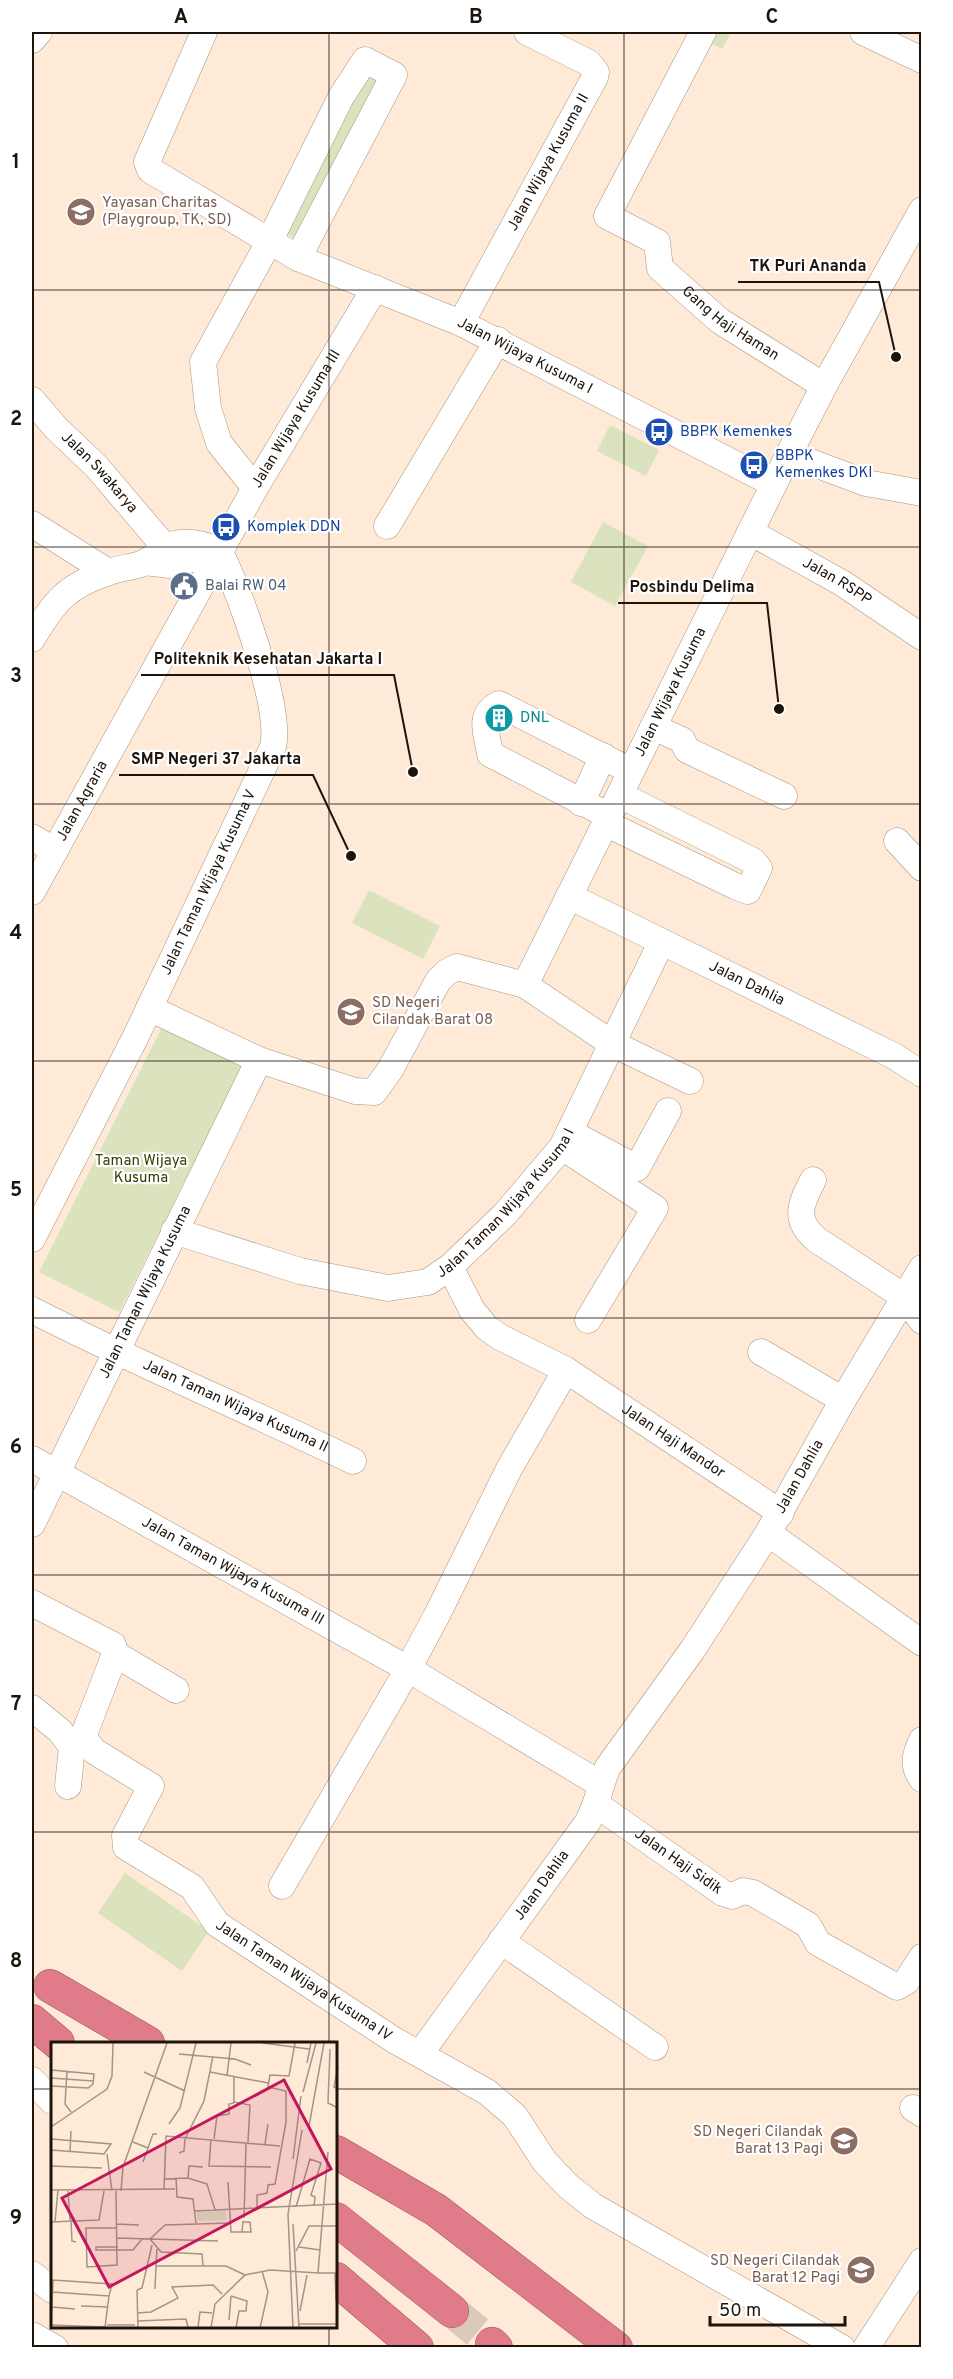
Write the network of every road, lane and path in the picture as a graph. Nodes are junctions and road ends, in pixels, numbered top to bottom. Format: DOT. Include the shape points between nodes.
graph roads {
  1 [pos="39,32"];
  2 [pos="204,32"];
  3 [pos="527,32"];
  4 [pos="703,32"];
  5 [pos="863,32"];
  6 [pos="32,40"];
  7 [pos="921,60"];
  8 [pos="921,210"];
  9 [pos="269,242"];
  10 [pos="298,258"];
  11 [pos="375,288"];
  12 [pos="461,323"];
  13 [pos="498,340"];
  14 [pos="824,386"];
  15 [pos="32,400"];
  16 [pos="789,454"];
  17 [pos="774,484"];
  18 [pos="255,488"];
  19 [pos="921,493"];
  20 [pos="32,524"];
  21 [pos="387,526"];
  22 [pos="750,532"];
  23 [pos="165,547"];
  24 [pos="220,552"];
  25 [pos="145,562"];
  26 [pos="108,572"];
  27 [pos="921,638"];
  28 [pos="32,639"];
  29 [pos="653,727"];
  30 [pos="603,756"];
  31 [pos="631,771"];
  32 [pos="784,796"];
  33 [pos="581,803"];
  34 [pos="611,811"];
  35 [pos="32,837"];
  36 [pos="897,841"];
  37 [pos="55,851"];
  38 [pos="921,868"];
  39 [pos="32,892"];
  40 [pos="569,896"];
  41 [pos="661,943"];
  42 [pos="525,985"];
  43 [pos="149,1008"];
  44 [pos="611,1043"];
  45 [pos="259,1060"];
  46 [pos="921,1074"];
  47 [pos="690,1081"];
  48 [pos="668,1111"];
  49 [pos="566,1140"];
  50 [pos="813,1180"];
  51 [pos="174,1232"];
  52 [pos="32,1239"];
  53 [pos="450,1267"];
  54 [pos="921,1268"];
  55 [pos="903,1296"];
  56 [pos="32,1310"];
  57 [pos="588,1320"];
  58 [pos="921,1321"];
  59 [pos="761,1352"];
  60 [pos="116,1353"];
  61 [pos="566,1370"];
  62 [pos="843,1400"];
  63 [pos="32,1459"];
  64 [pos="353,1461"];
  65 [pos="57,1473"];
  66 [pos="775,1523"];
  67 [pos="32,1524"];
  68 [pos="32,1604"];
  69 [pos="921,1643"];
  70 [pos="116,1654"];
  71 [pos="408,1669"];
  72 [pos="176,1690"];
  73 [pos="32,1708"];
  74 [pos="921,1740"];
  75 [pos="921,1779"];
  76 [pos="68,1786"];
  77 [pos="598,1794"];
  78 [pos="282,1886"];
  79 [pos="501,1941"];
  80 [pos="921,1957"];
  81 [pos="41,1979"];
  82 [pos="118,2042"];
  83 [pos="146,2042"];
  84 [pos="655,2047"];
  85 [pos="420,2054"];
  86 [pos="32,2080"];
  87 [pos="51,2100"];
  88 [pos="338,2153"];
  89 [pos="338,2221"];
  90 [pos="921,2261"];
  91 [pos="32,2274"];
  92 [pos="338,2281"];
  93 [pos="51,2289"];
  94 [pos="452,2311"];
  95 [pos="417,2348"];
  96 [pos="616,2348"];
  97 [pos="842,2348"];
  98 [pos="866,2348"];
  1 -- 6 [label="street"];
  2 -- 9 [label="street" via="148,167"];
  3 -- 12 [label="street, Jalan Wijaya Kusuma II" via="589,63 596,77"];
  4 -- 14 [label="street, Gang Haji Haman" via="607,214 657,242 660,268 720,321"];
  5 -- 7 [label="street"];
  8 -- 14 [label="street, Jalan Wijaya Kusuma"];
  9 -- 10 [label="street, Jalan Wijaya Kusuma I"];
  9 -- 10 [label="street" via="341,96 364,60 394,75"];
  9 -- 18 [label="street" via="203,362 208,408 219,443"];
  10 -- 11 [label="street, Jalan Wijaya Kusuma I"];
  11 -- 12 [label="street, Jalan Wijaya Kusuma I"];
  11 -- 18 [label="street, Jalan Wijaya Kusuma III"];
  12 -- 13 [label="street, Jalan Wijaya Kusuma I"];
  13 -- 17 [label="street, Jalan Wijaya Kusuma I"];
  13 -- 21 [label="street"];
  14 -- 16 [label="street, Jalan Wijaya Kusuma"];
  15 -- 23 [label="street, Jalan Swakarya" via="96,466"];
  16 -- 17 [label="street, Jalan Wijaya Kusuma"];
  16 -- 19 [label="street" via="866,483"];
  17 -- 22 [label="street, Jalan Wijaya Kusuma"];
  18 -- 24 [label="street, Jalan Wijaya Kusuma III"];
  20 -- 26 [label="street"];
  22 -- 27 [label="street, Jalan RSPP" via="842,583"];
  22 -- 29 [label="street, Jalan Wijaya Kusuma"];
  23 -- 24 [label="street" via="198,543"];
  23 -- 25 [label="street"];
  24 -- 25 [label="street" via="170,565"];
  24 -- 37 [label="street, Jalan Agraria"];
  24 -- 43 [label="street, Jalan Taman Wijaya Kusuma V" via="245,612 276,735 268,761"];
  25 -- 26 [label="street"];
  26 -- 28 [label="street" via="62,595"];
  29 -- 31 [label="street, Jalan Wijaya Kusuma"];
  29 -- 32 [label="street" via="682,740 687,750"];
  30 -- 31 [label="street"];
  30 -- 33 [label="street"];
  30 -- 33 [label="street" via="499,704 485,716 490,754"];
  31 -- 34 [label="street, Jalan Wijaya Kusuma"];
  33 -- 34 [label="street"];
  34 -- 34 [label="street" via="753,861 759,868 748,891"];
  34 -- 40 [label="street, Jalan Wijaya Kusuma"];
  35 -- 37 [label="street"];
  36 -- 38 [label="street"];
  37 -- 39 [label="street, Jalan Agraria"];
  40 -- 41 [label="street, Jalan Dahlia"];
  40 -- 42 [label="street, Jalan Wijaya Kusuma"];
  41 -- 44 [label="street, Jalan Taman Wijaya Kusuma I"];
  41 -- 46 [label="street, Jalan Dahlia" via="894,1056"];
  42 -- 44 [label="street"];
  42 -- 45 [label="street" via="457,967 447,972 438,981 374,1092 355,1091"];
  43 -- 45 [label="street"];
  43 -- 52 [label="street, Jalan Taman Wijaya Kusuma V"];
  44 -- 47 [label="street"];
  44 -- 49 [label="street, Jalan Taman Wijaya Kusuma I"];
  45 -- 51 [label="street, Jalan Taman Wijaya Kusuma"];
  48 -- 49 [label="street" via="637,1168"];
  49 -- 53 [label="street, Jalan Taman Wijaya Kusuma I" via="505,1214"];
  49 -- 57 [label="street" via="656,1208"];
  50 -- 55 [label="street" via="801,1210 804,1229"];
  51 -- 53 [label="street, Jalan Taman Wijaya Kusuma I" via="300,1271 388,1288 428,1282"];
  51 -- 60 [label="street, Jalan Taman Wijaya Kusuma"];
  53 -- 61 [label="street, Jalan Haji Mandor" via="472,1310 487,1328"];
  54 -- 55 [label="street, Jalan Dahlia"];
  55 -- 58 [label="street"];
  55 -- 62 [label="street, Jalan Dahlia"];
  56 -- 60 [label="street, Jalan Taman Wijaya Kusuma II"];
  59 -- 62 [label="street"];
  60 -- 64 [label="street, Jalan Taman Wijaya Kusuma II"];
  60 -- 65 [label="street, Jalan Taman Wijaya Kusuma"];
  61 -- 66 [label="street, Jalan Haji Mandor"];
  61 -- 71 [label="street" via="509,1469"];
  62 -- 66 [label="street, Jalan Dahlia"];
  63 -- 65 [label="street, Jalan Taman Wijaya Kusuma III"];
  65 -- 67 [label="street, Jalan Taman Wijaya Kusuma"];
  65 -- 71 [label="street, Jalan Taman Wijaya Kusuma III"];
  66 -- 69 [label="street, Jalan Haji Mandor"];
  66 -- 77 [label="street, Jalan Dahlia" via="693,1649 608,1767"];
  68 -- 70 [label="street" via="113,1645"];
  70 -- 72 [label="street"];
  70 -- 85 [label="street, Jalan Taman Wijaya Kusuma IV" via="83,1737 94,1750 151,1786 125,1836 126,1847 192,1887 217,1924"];
  71 -- 77 [label="street, Jalan Taman Wijaya Kusuma III"];
  71 -- 78 [label="street"];
  73 -- 76 [label="street" via="60,1731 72,1747"];
  74 -- 75 [label="street" via="915,1768"];
  77 -- 79 [label="street, Jalan Dahlia" via="587,1823"];
  77 -- 80 [label="street, Jalan Haji Sidik" via="723,1893 732,1896 748,1891 800,1920 812,1930 818,1943 897,1987 903,1986"];
  79 -- 84 [label="street"];
  79 -- 85 [label="street, Jalan Dahlia"];
  81 -- 82 [label="highway"];
  81 -- 83 [label="highway"];
  85 -- 97 [label="street" via="487,2092 515,2116 545,2162 594,2206"];
  86 -- 87 [label="street"];
  88 -- 96 [label="highway" via="436,2210"];
  89 -- 94 [label="highway"];
  90 -- 98 [label="street"];
  91 -- 93 [label="street"];
  92 -- 95 [label="highway"];
}
